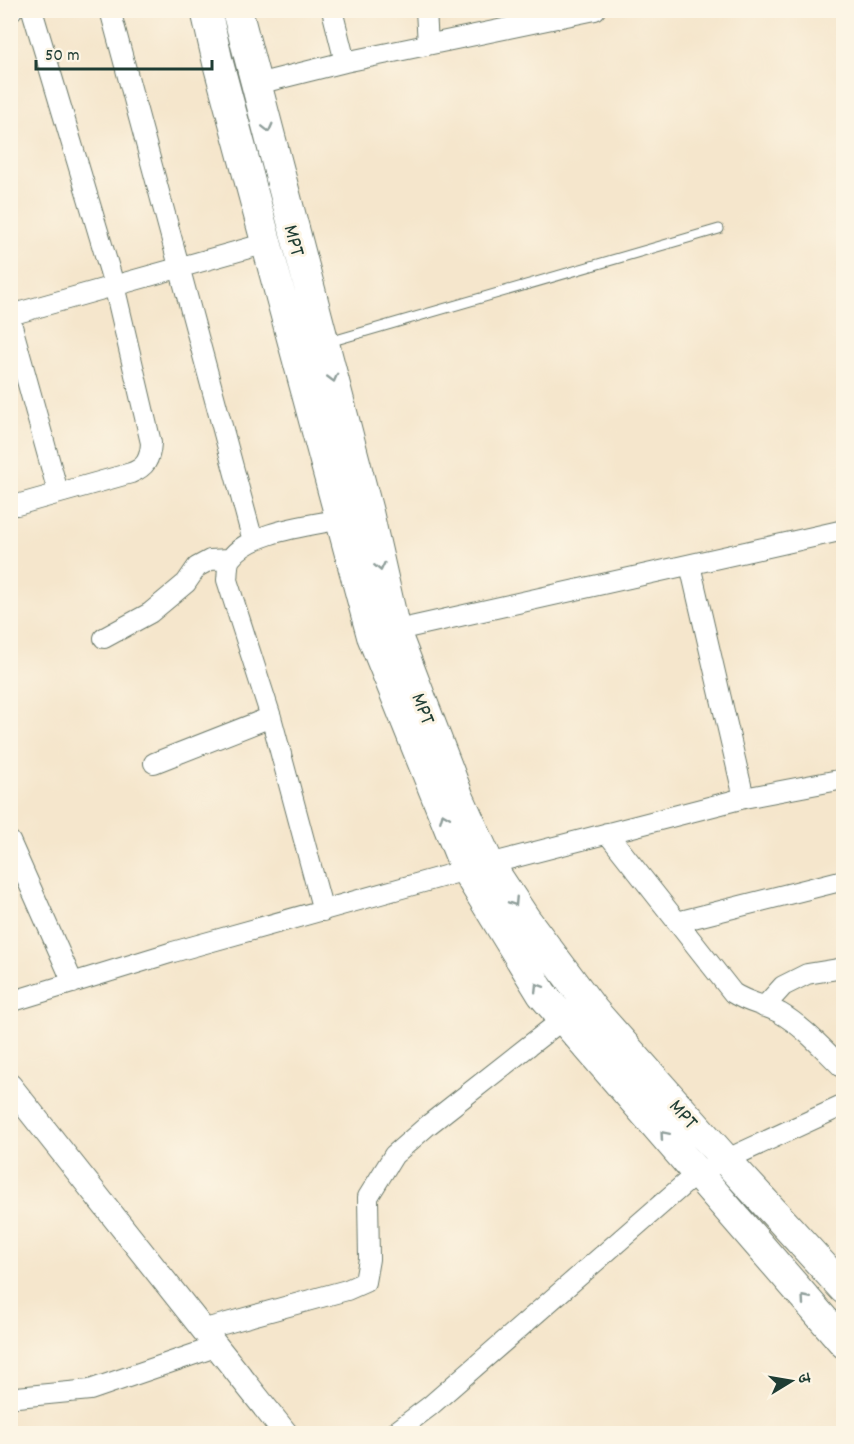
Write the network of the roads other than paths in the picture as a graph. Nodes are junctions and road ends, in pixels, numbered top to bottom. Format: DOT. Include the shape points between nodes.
graph roads {
  1 [pos="32,10"];
  2 [pos="110,10"];
  3 [pos="206,10"];
  4 [pos="237,10"];
  5 [pos="332,10"];
  6 [pos="426,10"];
  7 [pos="584,12"];
  8 [pos="428,45"];
  9 [pos="345,62"];
  10 [pos="257,84"];
  11 [pos="719,229"];
  12 [pos="267,243"];
  13 [pos="180,266"];
  14 [pos="114,285"];
  15 [pos="10,317"];
  16 [pos="324,343"];
  17 [pos="58,492"];
  18 [pos="10,505"];
  19 [pos="341,519"];
  20 [pos="843,530"];
  21 [pos="253,541"];
  22 [pos="229,559"];
  23 [pos="690,565"];
  24 [pos="383,634"];
  25 [pos="104,638"];
  26 [pos="271,717"];
  27 [pos="154,763"];
  28 [pos="843,779"];
  29 [pos="744,798"];
  30 [pos="607,833"];
  31 [pos="10,841"];
  32 [pos="477,867"];
  33 [pos="843,880"];
  34 [pos="323,911"];
  35 [pos="677,922"];
  36 [pos="843,968"];
  37 [pos="73,983"];
  38 [pos="10,1002"];
  39 [pos="764,1007"];
  40 [pos="563,1019"];
  41 [pos="843,1069"];
  42 [pos="10,1086"];
  43 [pos="843,1105"];
  44 [pos="725,1159"];
  45 [pos="697,1173"];
  46 [pos="843,1289"];
  47 [pos="212,1338"];
  48 [pos="843,1343"];
  49 [pos="17,1397"];
  50 [pos="286,1434"];
  51 [pos="393,1434"];
  1 -- 14 [label="street"];
  2 -- 13 [label="street"];
  3 -- 12 [label="main road"];
  4 -- 10 [label="main road, MPT"];
  5 -- 9 [label="street"];
  6 -- 8 [label="street"];
  7 -- 8 [label="street"];
  8 -- 9 [label="street"];
  9 -- 10 [label="street"];
  10 -- 16 [label="main road, MPT, one-way"];
  11 -- 16 [label="lane"];
  12 -- 13 [label="street"];
  12 -- 19 [label="main road"];
  13 -- 14 [label="street"];
  13 -- 21 [label="street"];
  14 -- 15 [label="street"];
  14 -- 17 [label="street" via="151,443 150,456 143,468 131,473"];
  15 -- 17 [label="street"];
  16 -- 24 [label="main road, MPT, one-way" via="368,512"];
  17 -- 18 [label="street"];
  19 -- 21 [label="street"];
  19 -- 24 [label="main road"];
  20 -- 23 [label="street"];
  21 -- 22 [label="street"];
  22 -- 25 [label="street" via="210,560 197,567 186,583 150,613"];
  22 -- 26 [label="street" via="227,580"];
  23 -- 24 [label="street"];
  23 -- 29 [label="street"];
  24 -- 32 [label="main road, MPT" via="459,798"];
  26 -- 27 [label="street"];
  26 -- 34 [label="street"];
  28 -- 29 [label="street"];
  29 -- 30 [label="street"];
  30 -- 32 [label="street"];
  30 -- 35 [label="street"];
  31 -- 37 [label="street"];
  32 -- 34 [label="street"];
  40 -- 32 [label="main road, one-way" via="542,994"];
  32 -- 44 [label="main road, MPT, one-way" via="526,920 594,1011"];
  33 -- 35 [label="street"];
  34 -- 37 [label="street"];
  35 -- 39 [label="street" via="733,993"];
  36 -- 39 [label="street" via="807,975 783,986"];
  37 -- 38 [label="street"];
  39 -- 41 [label="street" via="797,1025"];
  45 -- 40 [label="main road, one-way"];
  40 -- 47 [label="street" via="394,1155 368,1197 369,1259 365,1282"];
  42 -- 47 [label="street"];
  43 -- 44 [label="street"];
  44 -- 45 [label="street"];
  44 -- 46 [label="main road, MPT"];
  48 -- 45 [label="main road, one-way"];
  45 -- 51 [label="street"];
  47 -- 49 [label="street" via="90,1390"];
  47 -- 50 [label="street"];
}
